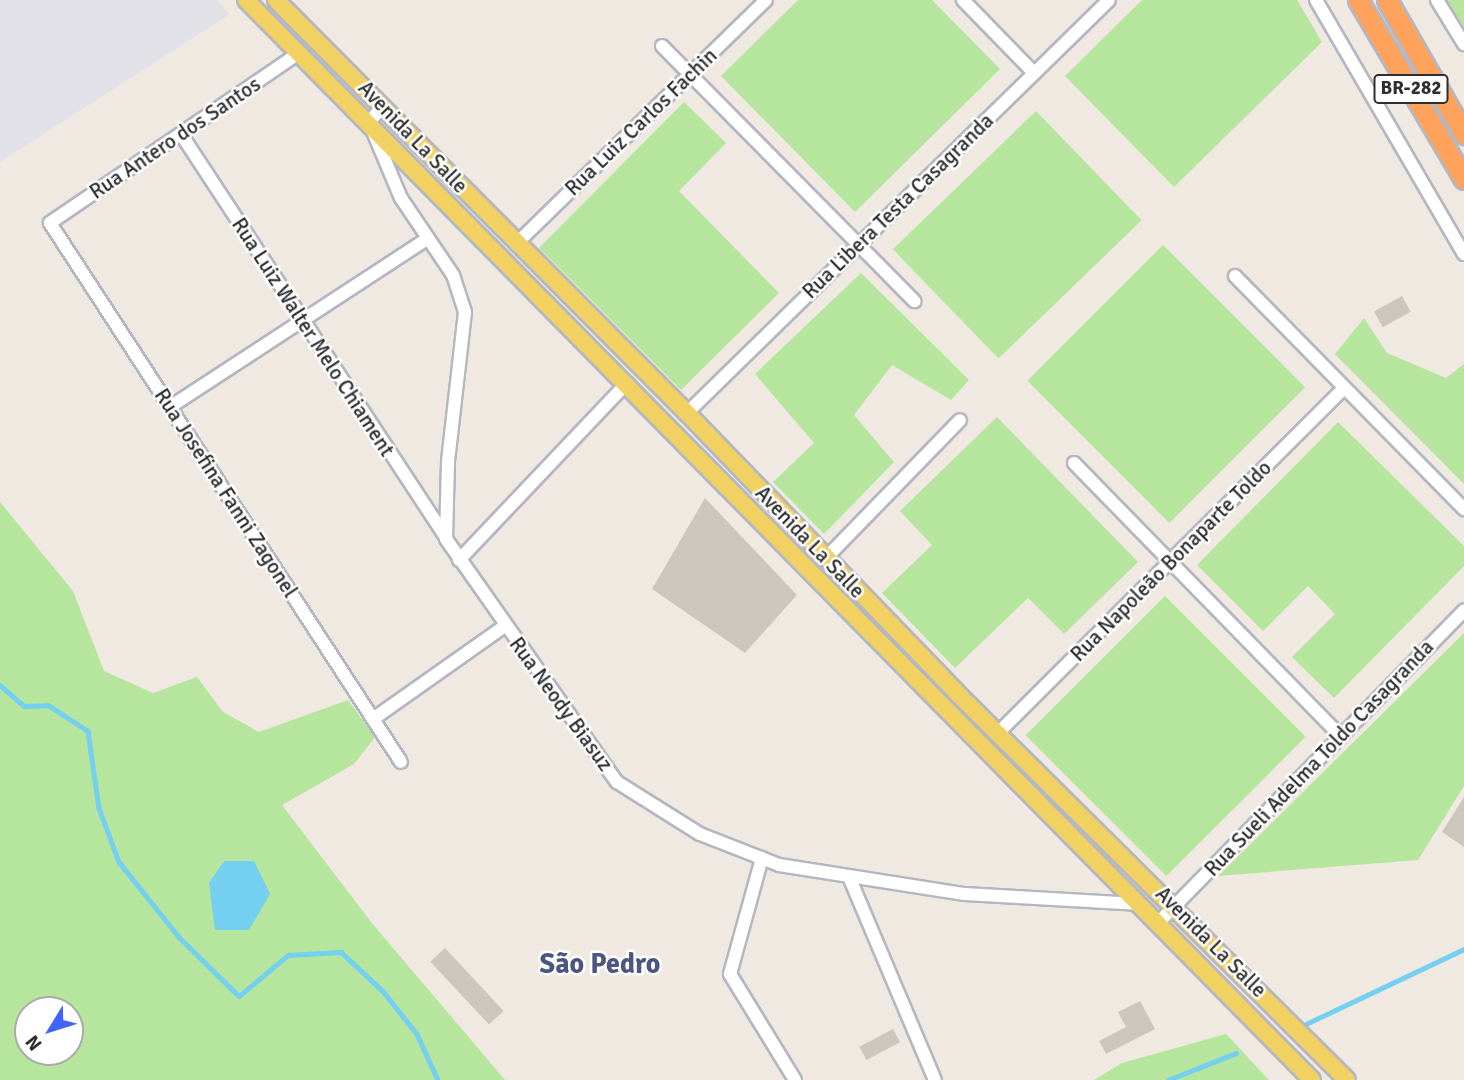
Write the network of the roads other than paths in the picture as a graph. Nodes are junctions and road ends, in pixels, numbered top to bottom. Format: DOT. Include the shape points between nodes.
graph roads {
  1 [pos="246,0"];
  2 [pos="276,0"];
  3 [pos="766,0"];
  4 [pos="963,0"];
  5 [pos="1108,0"];
  6 [pos="1316,0"];
  7 [pos="1358,0"];
  8 [pos="1387,0"];
  9 [pos="1437,0"];
  10 [pos="1464,44"];
  11 [pos="662,46"];
  12 [pos="299,53"];
  13 [pos="1034,73"];
  14 [pos="691,74"];
  15 [pos="383,106"];
  16 [pos="369,122"];
  17 [pos="181,134"];
  18 [pos="1464,134"];
  19 [pos="1464,178"];
  20 [pos="50,223"];
  21 [pos="427,239"];
  22 [pos="516,244"];
  23 [pos="858,244"];
  24 [pos="1464,254"];
  25 [pos="1235,276"];
  26 [pos="914,301"];
  27 [pos="301,319"];
  28 [pos="628,383"];
  29 [pos="1345,387"];
  30 [pos="170,407"];
  31 [pos="687,412"];
  32 [pos="960,420"];
  33 [pos="1074,463"];
  34 [pos="741,471"];
  35 [pos="727,485"];
  36 [pos="1464,509"];
  37 [pos="446,539"];
  38 [pos="826,558"];
  39 [pos="459,560"];
  40 [pos="1170,561"];
  41 [pos="1464,611"];
  42 [pos="505,626"];
  43 [pos="957,693"];
  44 [pos="943,706"];
  45 [pos="373,719"];
  46 [pos="998,734"];
  47 [pos="1340,736"];
  48 [pos="401,762"];
  49 [pos="762,858"];
  50 [pos="850,879"];
  51 [pos="1141,904"];
  52 [pos="1175,906"];
  53 [pos="1159,922"];
  54 [pos="795,1080"];
  55 [pos="935,1080"];
  56 [pos="1312,1080"];
  57 [pos="1347,1080"];
  1 -- 12 [label="main road, Avenida La Salle"];
  2 -- 15 [label="main road, Avenida La Salle"];
  3 -- 14 [label="street, Rua Luiz Carlos Fachin"];
  4 -- 13 [label="street"];
  5 -- 13 [label="street, Rua Libera Testa Casagranda"];
  6 -- 24 [label="street"];
  7 -- 19 [label="highway, BR-282"];
  8 -- 18 [label="highway, BR-282"];
  9 -- 10 [label="street"];
  11 -- 14 [label="street"];
  12 -- 16 [label="main road, Avenida La Salle"];
  12 -- 17 [label="street, Rua Antero dos Santos"];
  13 -- 23 [label="street, Rua Libera Testa Casagranda"];
  14 -- 22 [label="street, Rua Luiz Carlos Fachin"];
  14 -- 23 [label="street"];
  15 -- 16 [label="street"];
  15 -- 22 [label="main road, Avenida La Salle"];
  16 -- 21 [label="street" via="401,198"];
  16 -- 28 [label="main road, Avenida La Salle"];
  17 -- 20 [label="street, Rua Antero dos Santos"];
  17 -- 27 [label="street, Rua Luiz Walter Melo Chiament"];
  20 -- 30 [label="street, Rua Josefina Fanni Zagonel"];
  21 -- 27 [label="street"];
  21 -- 37 [label="street" via="453,275 465,312 448,462"];
  22 -- 31 [label="main road, Avenida La Salle"];
  23 -- 26 [label="street"];
  23 -- 31 [label="street, Rua Libera Testa Casagranda"];
  25 -- 29 [label="street"];
  27 -- 30 [label="street"];
  27 -- 37 [label="street, Rua Luiz Walter Melo Chiament"];
  28 -- 35 [label="main road, Avenida La Salle"];
  28 -- 39 [label="street"];
  29 -- 36 [label="street"];
  29 -- 40 [label="street, Rua Napoleão Bonaparte Toldo"];
  30 -- 45 [label="street, Rua Josefina Fanni Zagonel"];
  31 -- 34 [label="main road, Avenida La Salle"];
  32 -- 38 [label="street"];
  33 -- 40 [label="street"];
  34 -- 35 [label="main road"];
  34 -- 38 [label="main road, Avenida La Salle"];
  35 -- 44 [label="main road, Avenida La Salle"];
  37 -- 39 [label="street, Rua Neody Biasuz"];
  38 -- 43 [label="main road, Avenida La Salle"];
  39 -- 42 [label="street, Rua Neody Biasuz"];
  40 -- 46 [label="street, Rua Napoleão Bonaparte Toldo"];
  40 -- 47 [label="street"];
  41 -- 47 [label="street, Rua Sueli Adelma Toldo Casagranda"];
  42 -- 45 [label="street"];
  42 -- 49 [label="street, Rua Neody Biasuz" via="617,782 700,834"];
  43 -- 44 [label="main road"];
  43 -- 46 [label="main road, Avenida La Salle"];
  44 -- 51 [label="main road, Avenida La Salle"];
  45 -- 48 [label="street, Rua Josefina Fanni Zagonel"];
  46 -- 52 [label="main road, Avenida La Salle"];
  47 -- 52 [label="street, Rua Sueli Adelma Toldo Casagranda"];
  49 -- 50 [label="street, Rua Neody Biasuz"];
  49 -- 54 [label="street" via="730,974"];
  50 -- 51 [label="street, Rua Neody Biasuz" via="965,894"];
  50 -- 55 [label="street"];
  51 -- 53 [label="main road, Avenida La Salle"];
  52 -- 53 [label="street, Rua Sueli Adelma Toldo Casagranda"];
  52 -- 57 [label="main road, Avenida La Salle"];
  53 -- 56 [label="main road, Avenida La Salle"];
}
